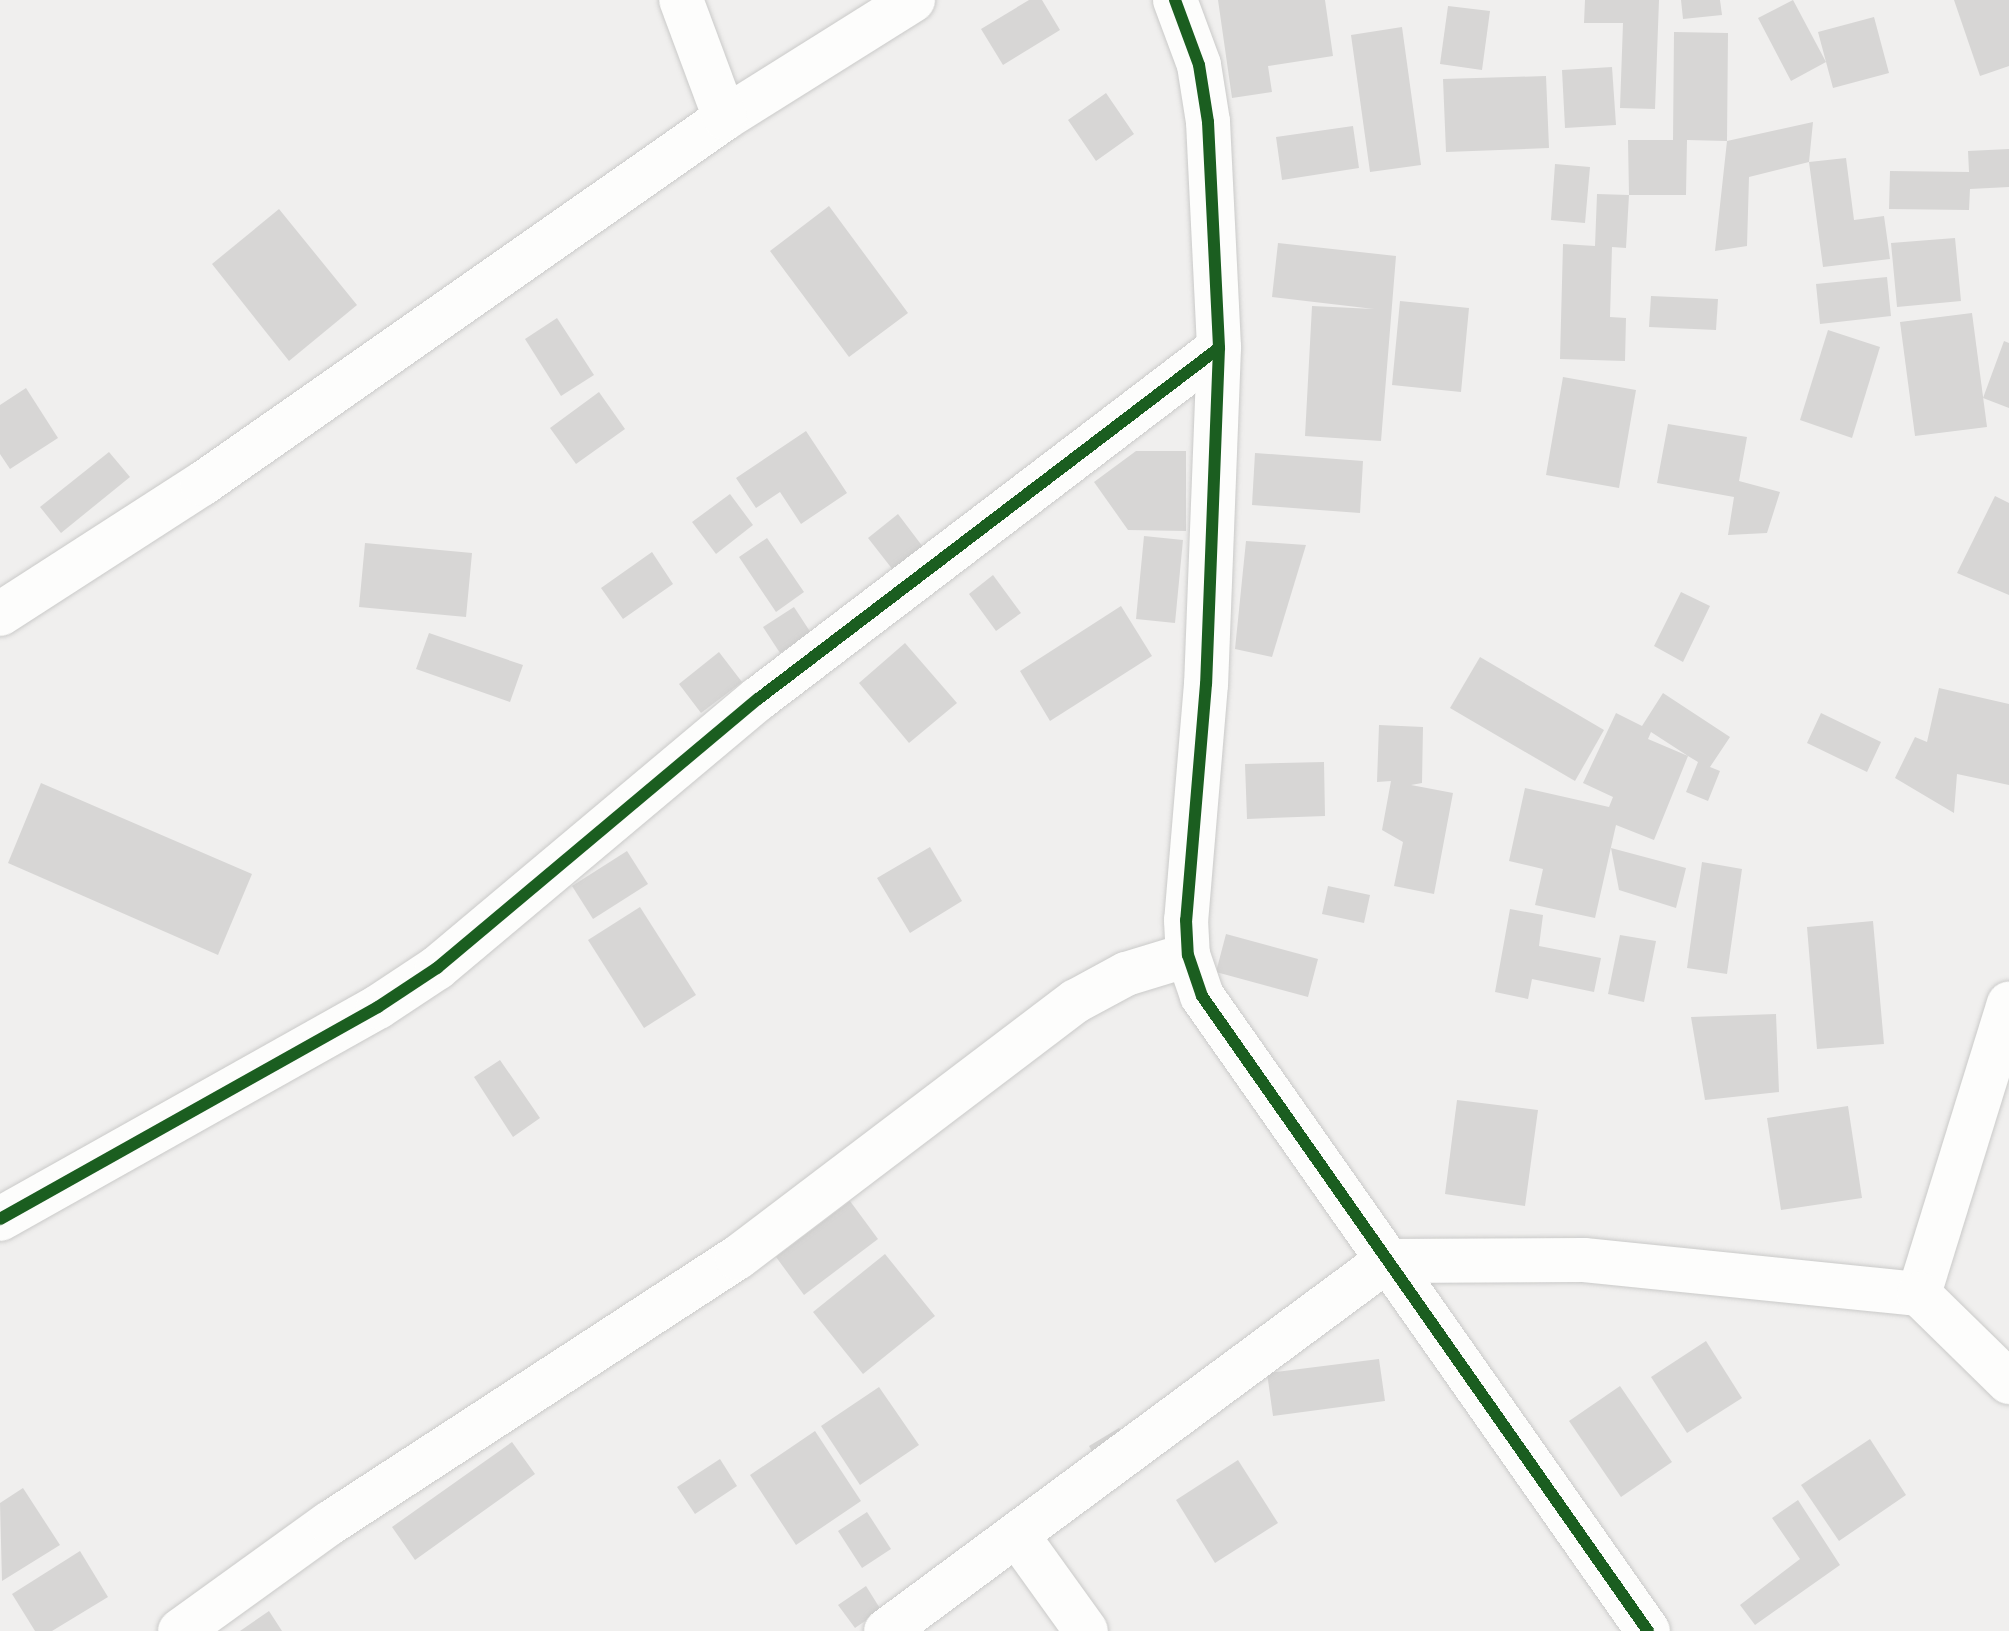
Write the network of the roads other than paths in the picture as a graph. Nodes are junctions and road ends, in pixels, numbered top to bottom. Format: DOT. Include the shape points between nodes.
graph roads {
  1 [pos="681,0"];
  2 [pos="913,0"];
  3 [pos="1175,0"];
  4 [pos="725,118"];
  5 [pos="1219,348"];
  6 [pos="0,614"];
  7 [pos="1188,955"];
  8 [pos="2009,1004"];
  9 [pos="0,1219"];
  10 [pos="1386,1261"];
  11 [pos="1919,1294"];
  12 [pos="2009,1382"];
  13 [pos="1017,1535"];
  14 [pos="180,1631"];
  15 [pos="886,1631"];
  16 [pos="1086,1631"];
  17 [pos="1648,1631"];
  1 -- 4 [label="street"];
  2 -- 4 [label="street"];
  3 -- 5 [label="street" via="1199,65 1208,122"];
  4 -- 6 [label="street" via="202,484"];
  5 -- 7 [label="street" via="1206,684 1186,920"];
  5 -- 9 [label="street" via="758,699 437,968 378,1007"];
  7 -- 10 [label="street" via="1202,996"];
  7 -- 14 [label="street" via="1126,974 1076,1001 737,1258 330,1523"];
  8 -- 11 [label="street"];
  10 -- 11 [label="street" via="1584,1260"];
  10 -- 13 [label="street"];
  10 -- 17 [label="street"];
  11 -- 12 [label="street"];
  13 -- 15 [label="street"];
  13 -- 16 [label="street"];
}
